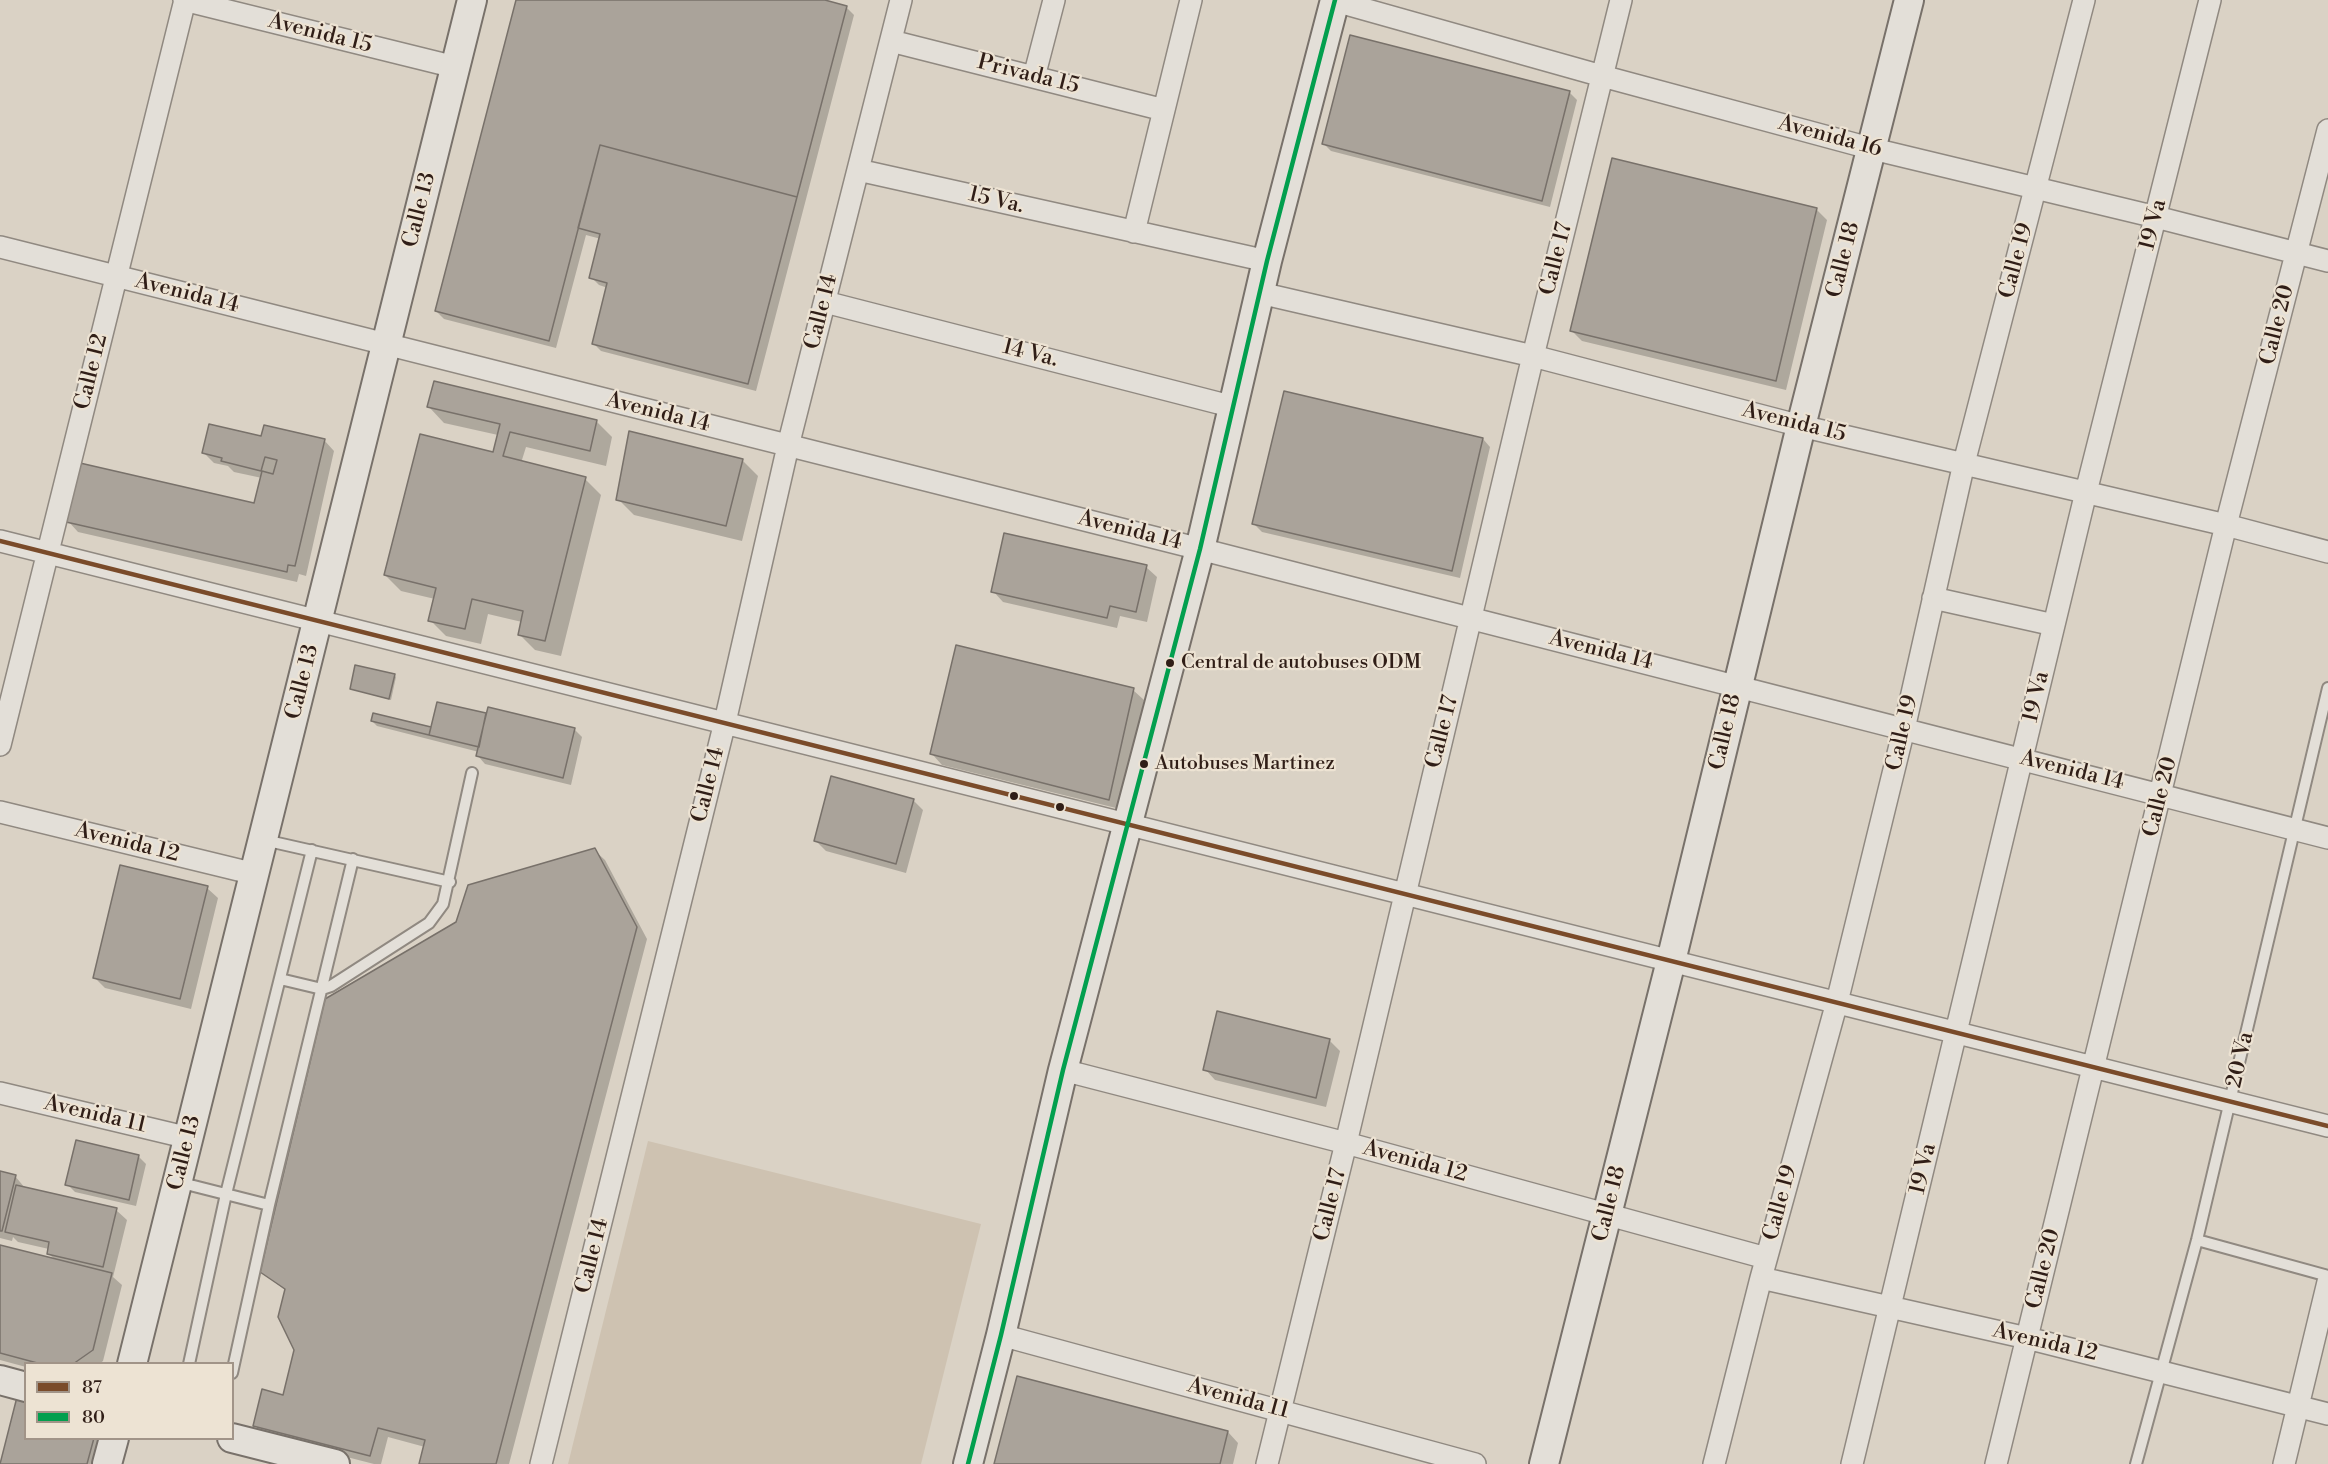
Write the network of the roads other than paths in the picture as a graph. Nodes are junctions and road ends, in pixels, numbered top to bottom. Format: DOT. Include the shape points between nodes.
graph roads {
  1 [pos="184,0"];
  2 [pos="472,0"];
  3 [pos="902,0"];
  4 [pos="1054,0"];
  5 [pos="1191,0"];
  6 [pos="1335,0"];
  7 [pos="1622,0"];
  8 [pos="1909,0"];
  9 [pos="2084,0"];
  10 [pos="2210,0"];
  11 [pos="891,40"];
  12 [pos="455,67"];
  13 [pos="1602,76"];
  14 [pos="1035,77"];
  15 [pos="1164,110"];
  16 [pos="2328,130"];
  17 [pos="1873,149"];
  18 [pos="858,170"];
  19 [pos="2036,189"];
  20 [pos="2156,217"];
  21 [pos="1134,232"];
  22 [pos="0,247"];
  23 [pos="2296,253"];
  24 [pos="1268,261"];
  25 [pos="2328,261"];
  26 [pos="116,276"];
  27 [pos="1260,293"];
  28 [pos="825,302"];
  29 [pos="387,344"];
  30 [pos="1533,356"];
  31 [pos="1234,406"];
  32 [pos="1801,426"];
  33 [pos="788,446"];
  34 [pos="1964,463"];
  35 [pos="2086,492"];
  36 [pos="2226,525"];
  37 [pos="0,541"];
  38 [pos="1200,549"];
  39 [pos="48,552"];
  40 [pos="2328,552"];
  41 [pos="1933,598"];
  42 [pos="1471,618"];
  43 [pos="318,619"];
  44 [pos="2054,625"];
  45 [pos="1737,686"];
  46 [pos="2328,688"];
  47 [pos="725,722"];
  48 [pos="1904,729"];
  49 [pos="0,744"];
  50 [pos="2023,759"];
  51 [pos="472,773"];
  52 [pos="2162,794"];
  53 [pos="0,812"];
  54 [pos="1127,825"];
  55 [pos="2296,830"];
  56 [pos="2328,838"];
  57 [pos="264,840"];
  58 [pos="312,850"];
  59 [pos="353,859"];
  60 [pos="255,874"];
  61 [pos="450,882"];
  62 [pos="1404,893"];
  63 [pos="1671,961"];
  64 [pos="280,979"];
  65 [pos="322,989"];
  66 [pos="1837,1002"];
  67 [pos="1956,1033"];
  68 [pos="2094,1067"];
  69 [pos="1063,1070"];
  70 [pos="0,1093"];
  71 [pos="2231,1102"];
  72 [pos="2328,1126"];
  73 [pos="189,1137"];
  74 [pos="1346,1143"];
  75 [pos="178,1182"];
  76 [pos="226,1194"];
  77 [pos="269,1205"];
  78 [pos="1607,1214"];
  79 [pos="2197,1240"];
  80 [pos="1764,1268"];
  81 [pos="2328,1276"];
  82 [pos="2328,1282"];
  83 [pos="1891,1308"];
  84 [pos="1001,1335"];
  85 [pos="2027,1338"];
  86 [pos="133,1362"];
  87 [pos="189,1362"];
  88 [pos="234,1364"];
  89 [pos="2161,1371"];
  90 [pos="0,1380"];
  91 [pos="24,1386"];
  92 [pos="2297,1406"];
  93 [pos="1280,1410"];
  94 [pos="2328,1414"];
  95 [pos="234,1439"];
  96 [pos="113,1440"];
  97 [pos="107,1464"];
  98 [pos="335,1464"];
  99 [pos="541,1464"];
  100 [pos="968,1464"];
  101 [pos="1267,1464"];
  102 [pos="1475,1464"];
  103 [pos="1544,1464"];
  104 [pos="1714,1464"];
  105 [pos="1852,1464"];
  106 [pos="1996,1464"];
  107 [pos="2136,1464"];
  108 [pos="2284,1464"];
  1 -- 12 [label="street, Avenida 15"];
  1 -- 26 [label="street, Calle 12"];
  2 -- 12 [label="street, Calle 13"];
  3 -- 11 [label="street, Calle 14"];
  4 -- 14 [label="street"];
  5 -- 15 [label="street"];
  6 -- 13 [label="street, Avenida 16"];
  6 -- 24 [label="street"];
  7 -- 13 [label="street, Calle 17"];
  8 -- 17 [label="street, Calle 18"];
  9 -- 19 [label="street, Calle 19"];
  10 -- 20 [label="street, 19 Va"];
  11 -- 14 [label="street, Privada 15"];
  11 -- 18 [label="street, Calle 14"];
  12 -- 29 [label="street, Calle 13"];
  13 -- 17 [label="street, Avenida 16"];
  13 -- 30 [label="street, Calle 17"];
  14 -- 15 [label="street, Privada 15"];
  15 -- 21 [label="street"];
  16 -- 23 [label="street, Calle 20"];
  17 -- 19 [label="street, Avenida 16"];
  17 -- 32 [label="street, Calle 18"];
  18 -- 21 [label="street, 15 Va."];
  18 -- 28 [label="street, Calle 14"];
  19 -- 20 [label="street, Avenida 16"];
  19 -- 34 [label="street, Calle 19"];
  20 -- 23 [label="street, Avenida 16"];
  20 -- 35 [label="street, 19 Va"];
  21 -- 24 [label="street, 15 Va."];
  22 -- 26 [label="street, Avenida 14"];
  23 -- 25 [label="street, Avenida 16"];
  23 -- 36 [label="street, Calle 20"];
  24 -- 27 [label="street"];
  26 -- 29 [label="street, Avenida 14"];
  26 -- 39 [label="street, Calle 12"];
  27 -- 30 [label="street, Avenida 15"];
  27 -- 31 [label="street"];
  28 -- 31 [label="street, 14 Va."];
  28 -- 33 [label="street, Calle 14"];
  29 -- 33 [label="street, Avenida 14"];
  29 -- 43 [label="street, Calle 13"];
  30 -- 32 [label="street, Avenida 15"];
  30 -- 42 [label="street, Calle 17"];
  31 -- 38 [label="street"];
  32 -- 34 [label="street, Avenida 15"];
  32 -- 45 [label="street, Calle 18"];
  33 -- 38 [label="street, Avenida 14"];
  33 -- 47 [label="street, Calle 14"];
  34 -- 35 [label="street, Avenida 15"];
  34 -- 41 [label="street, Calle 19"];
  35 -- 36 [label="street, Avenida 15"];
  35 -- 44 [label="street, 19 Va"];
  36 -- 40 [label="street, Avenida 15"];
  36 -- 52 [label="street, Calle 20"];
  37 -- 39 [label="street"];
  38 -- 42 [label="street, Avenida 14"];
  38 -- 54 [label="street"];
  39 -- 43 [label="street"];
  39 -- 49 [label="street, Calle 12"];
  41 -- 44 [label="street"];
  41 -- 48 [label="street, Calle 19"];
  42 -- 45 [label="street, Avenida 14"];
  42 -- 62 [label="street, Calle 17"];
  43 -- 47 [label="street"];
  43 -- 57 [label="street, Calle 13"];
  44 -- 50 [label="street, 19 Va"];
  45 -- 48 [label="street, Avenida 14"];
  45 -- 63 [label="street, Calle 18"];
  46 -- 55 [label="lane, 20 Va"];
  47 -- 54 [label="street"];
  47 -- 99 [label="street, Calle 14"];
  48 -- 50 [label="street, Avenida 14"];
  48 -- 66 [label="street, Calle 19"];
  50 -- 52 [label="street, Avenida 14"];
  50 -- 67 [label="street, 19 Va"];
  51 -- 61 [label="lane"];
  52 -- 55 [label="street, Avenida 14"];
  52 -- 68 [label="street, Calle 20"];
  53 -- 60 [label="street, Avenida 12"];
  54 -- 62 [label="street"];
  54 -- 69 [label="street"];
  55 -- 56 [label="street, Avenida 14"];
  55 -- 71 [label="lane, 20 Va"];
  57 -- 58 [label="lane"];
  57 -- 60 [label="street, Calle 13"];
  58 -- 59 [label="lane"];
  58 -- 64 [label="lane"];
  59 -- 61 [label="lane"];
  59 -- 65 [label="lane"];
  60 -- 73 [label="street, Calle 13"];
  61 -- 65 [label="lane" via="443,904 429,923"];
  62 -- 63 [label="street"];
  62 -- 74 [label="street, Calle 17"];
  63 -- 66 [label="street"];
  63 -- 78 [label="street, Calle 18"];
  64 -- 65 [label="lane"];
  64 -- 76 [label="lane"];
  65 -- 77 [label="lane"];
  66 -- 67 [label="street"];
  66 -- 80 [label="street, Calle 19"];
  67 -- 68 [label="street"];
  67 -- 83 [label="street, 19 Va"];
  68 -- 71 [label="street"];
  68 -- 85 [label="street, Calle 20"];
  69 -- 74 [label="street, Avenida 12"];
  69 -- 84 [label="street"];
  70 -- 73 [label="street, Avenida 11"];
  71 -- 72 [label="street"];
  71 -- 79 [label="lane, 20 Va"];
  73 -- 75 [label="street, Calle 13"];
  74 -- 78 [label="street, Avenida 12"];
  74 -- 93 [label="street, Calle 17"];
  75 -- 76 [label="lane"];
  75 -- 86 [label="street, Calle 13"];
  76 -- 77 [label="lane"];
  76 -- 87 [label="lane"];
  77 -- 88 [label="lane"];
  78 -- 80 [label="street, Avenida 12"];
  78 -- 103 [label="street, Calle 18"];
  79 -- 81 [label="lane"];
  79 -- 89 [label="lane, 20 Va"];
  80 -- 83 [label="street, Avenida 12"];
  80 -- 104 [label="street, Calle 19"];
  82 -- 92 [label="street"];
  83 -- 85 [label="street, Avenida 12"];
  83 -- 105 [label="street, 19 Va"];
  84 -- 93 [label="street, Avenida 11"];
  84 -- 100 [label="street"];
  85 -- 89 [label="street, Avenida 12"];
  85 -- 106 [label="street, Calle 20"];
  89 -- 92 [label="street, Avenida 12"];
  89 -- 107 [label="lane, 20 Va"];
  90 -- 91 [label="street"];
  92 -- 94 [label="street, Avenida 12"];
  92 -- 108 [label="street"];
  93 -- 101 [label="street, Calle 17"];
  93 -- 102 [label="street, Avenida 11"];
  95 -- 98 [label="street"];
  96 -- 97 [label="street"];
}
